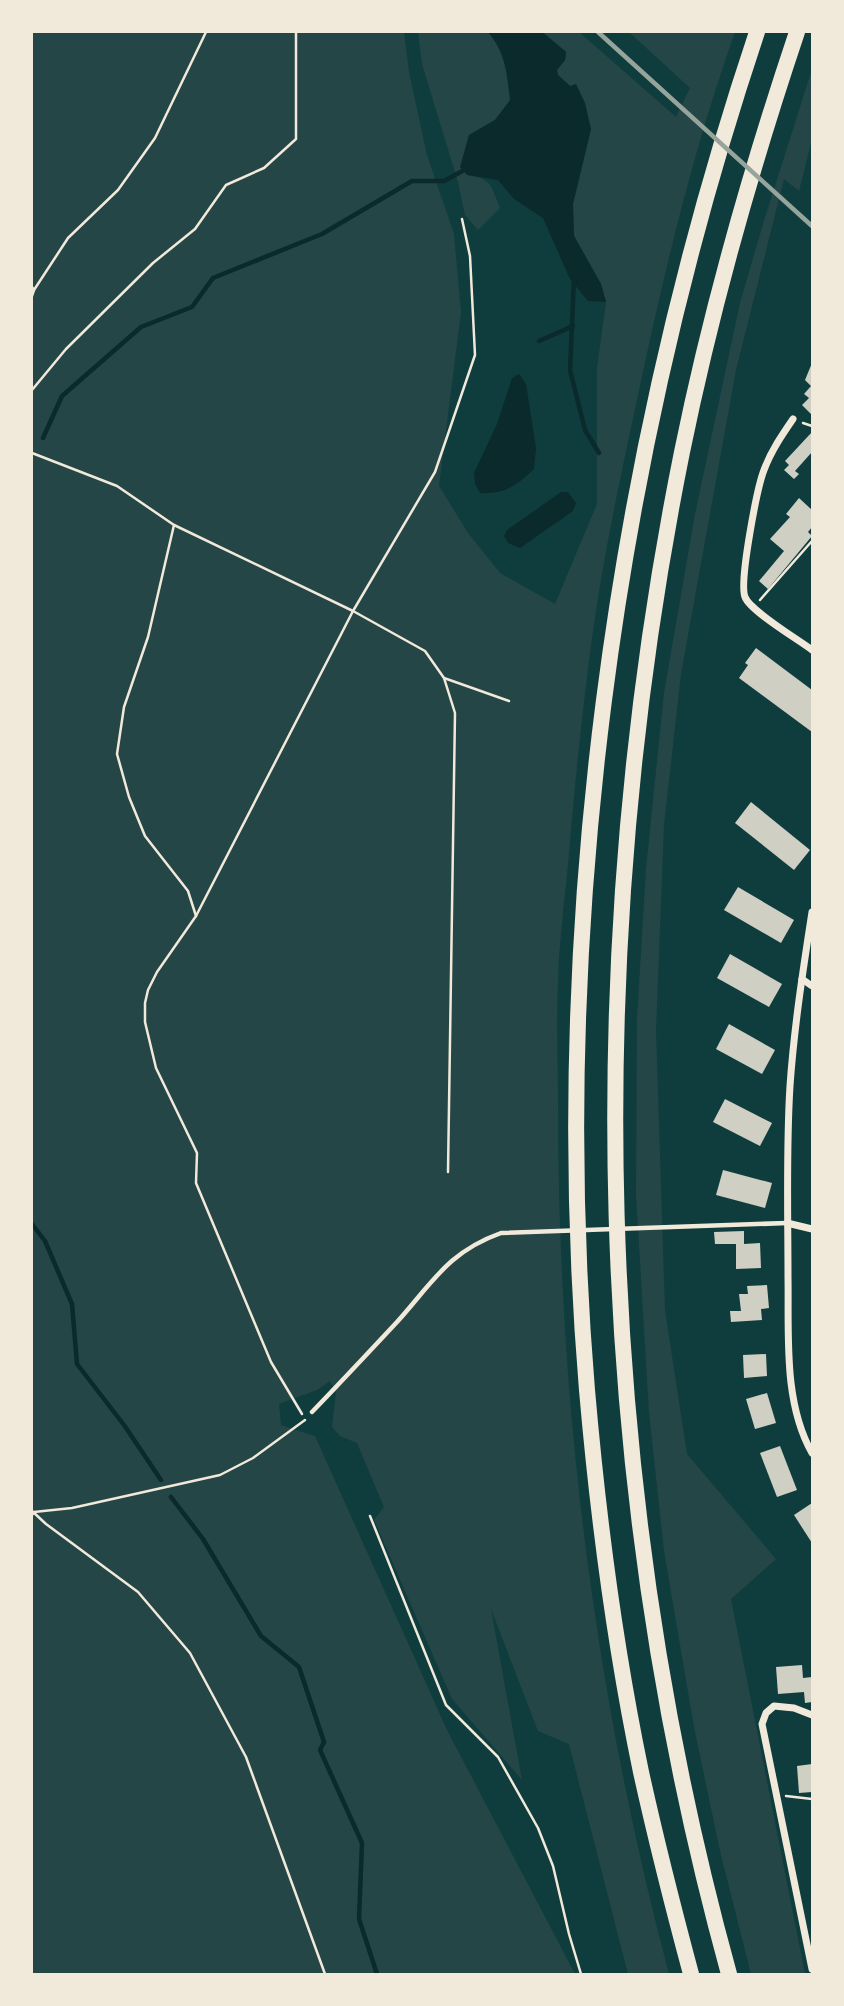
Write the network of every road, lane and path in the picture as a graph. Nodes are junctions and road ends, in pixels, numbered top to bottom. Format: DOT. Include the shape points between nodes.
graph roads {
  1 [pos="206,32"];
  2 [pos="296,32"];
  3 [pos="757,32"];
  4 [pos="797,32"];
  5 [pos="462,219"];
  6 [pos="33,288"];
  7 [pos="32,296"];
  8 [pos="32,390"];
  9 [pos="793,419"];
  10 [pos="32,453"];
  11 [pos="174,525"];
  12 [pos="813,541"];
  13 [pos="753,608"];
  14 [pos="353,611"];
  15 [pos="813,650"];
  16 [pos="444,678"];
  17 [pos="509,701"];
  18 [pos="813,912"];
  19 [pos="196,916"];
  20 [pos="802,979"];
  21 [pos="813,986"];
  22 [pos="448,1172"];
  23 [pos="788,1223"];
  24 [pos="813,1229"];
  25 [pos="312,1412"];
  26 [pos="813,1453"];
  27 [pos="32,1513"];
  28 [pos="370,1516"];
  29 [pos="813,1716"];
  30 [pos="775,1795"];
  31 [pos="813,1799"];
  32 [pos="813,1969"];
  33 [pos="325,1975"];
  34 [pos="582,1975"];
  35 [pos="691,1975"];
  36 [pos="729,1975"];
  1 -- 6 [label="path" via="155,138 118,190 68,238"];
  2 -- 8 [label="path" via="296,139 264,168 226,185 195,229 153,263 66,349"];
  3 -- 35 [label="highway" via="674,316 622,568 602,714 577,1030 577,1202 587,1388 600,1509 641,1771"];
  4 -- 36 [label="highway" via="746,190 682,452 648,652 629,812 618,972 614,1126 620,1298 634,1485 685,1800"];
  5 -- 14 [label="path" via="470,256 475,355 435,472"];
  6 -- 7 [label="path"];
  9 -- 13 [label="street" via="762,472 743,575 745,597"];
  10 -- 11 [label="path" via="117,486"];
  11 -- 14 [label="path"];
  11 -- 19 [label="path" via="148,637 124,707 117,754 145,836 188,891"];
  12 -- 13 [label="path"];
  13 -- 15 [label="street"];
  14 -- 16 [label="path" via="425,650"];
  14 -- 19 [label="path"];
  16 -- 17 [label="path"];
  16 -- 22 [label="path" via="454,713"];
  18 -- 20 [label="street"];
  19 -- 27 [label="path" via="148,990 145,1022 156,1068 197,1153 196,1183 271,1362 305,1420 253,1458 220,1475"];
  20 -- 21 [label="street"];
  20 -- 23 [label="street" via="790,1087"];
  23 -- 24 [label="street"];
  23 -- 25 [label="lane" via="528,1231 501,1233 477,1242 450,1261"];
  23 -- 26 [label="street" via="794,1400"];
  27 -- 33 [label="path" via="138,1592 190,1653 246,1756"];
  28 -- 34 [label="path" via="446,1705 498,1757 538,1828"];
  29 -- 30 [label="street" via="794,1707 774,1706 765,1713 762,1724"];
  30 -- 31 [label="path"];
  30 -- 32 [label="street"];
}
